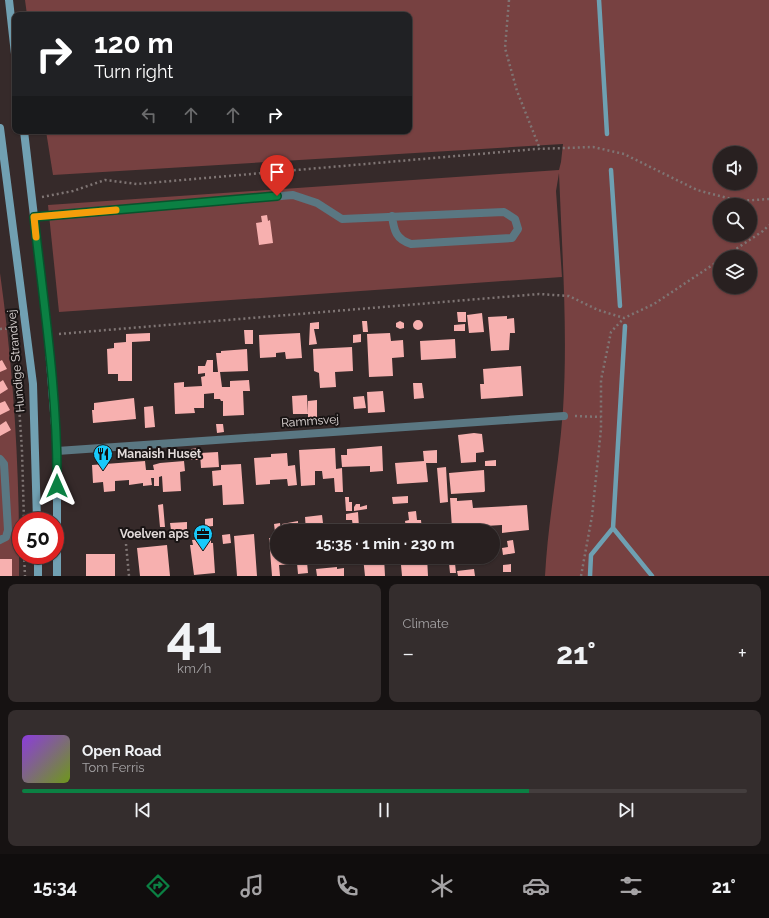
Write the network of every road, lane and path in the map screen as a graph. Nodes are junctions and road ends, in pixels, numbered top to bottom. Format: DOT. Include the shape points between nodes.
graph roads {
  1 [pos="9,0"];
  2 [pos="509,0"];
  3 [pos="12,27"];
  4 [pos="0,128"];
  5 [pos="24,134"];
  6 [pos="540,149"];
  7 [pos="32,199"];
  8 [pos="769,199"];
  9 [pos="392,216"];
  10 [pos="34,217"];
  11 [pos="769,225"];
  12 [pos="734,250"];
  13 [pos="713,265"];
  14 [pos="624,318"];
  15 [pos="14,328"];
  16 [pos="14,335"];
  17 [pos="48,336"];
  18 [pos="15,342"];
  19 [pos="564,416"];
  20 [pos="601,417"];
  21 [pos="57,451"];
  22 [pos="0,459"];
  23 [pos="24,512"];
  24 [pos="37,512"];
  25 [pos="0,540"];
  26 [pos="126,544"];
  27 [pos="24,564"];
  28 [pos="38,564"];
  29 [pos="25,576"];
  30 [pos="38,576"];
  31 [pos="57,576"];
  32 [pos="129,576"];
  33 [pos="581,576"];
  1 -- 3 [label="main road"];
  2 -- 6 [label="path" via="505,48 517,91"];
  4 -- 24 [label="main road, Hundige Strandvej" via="33,384"];
  5 -- 7 [label="main road"];
  6 -- 7 [label="path" via="137,184 104,180 73,191"];
  6 -- 8 [label="path" via="593,147 624,154 697,190 739,201"];
  7 -- 10 [label="main road"];
  9 -- 9 [label="street" via="395,232 402,241 411,244 512,238 518,229 515,219 504,212"];
  9 -- 10 [label="street" via="342,219 317,203 293,195"];
  10 -- 17 [label="main road"];
  11 -- 12 [label="path"];
  13 -- 14 [label="path" via="654,304"];
  14 -- 17 [label="path" via="598,310 569,296 539,294"];
  14 -- 20 [label="path" via="611,332 606,352 601,380"];
  15 -- 16 [label="path"];
  17 -- 21 [label="main road"];
  18 -- 23 [label="path"];
  19 -- 20 [label="path"];
  19 -- 21 [label="street, Rammsvej"];
  20 -- 33 [label="path" via="592,516"];
  21 -- 31 [label="main road"];
  22 -- 25 [label="street" via="4,464 8,530 6,537"];
  26 -- 32 [label="path"];
  27 -- 29 [label="path"];
  28 -- 30 [label="main road"];
}
